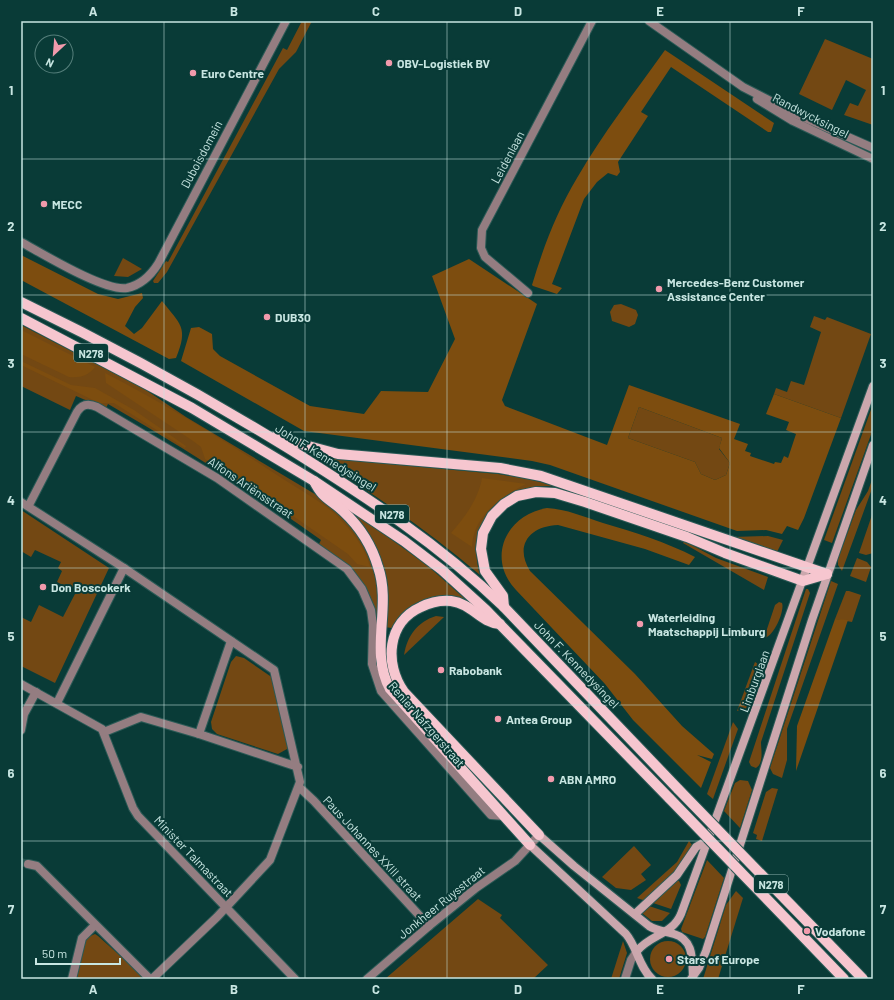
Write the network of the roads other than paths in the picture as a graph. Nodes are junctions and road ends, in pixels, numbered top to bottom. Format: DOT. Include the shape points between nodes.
graph roads {
  1 [pos="286,21"];
  2 [pos="592,21"];
  3 [pos="649,22"];
  4 [pos="743,87"];
  5 [pos="873,148"];
  6 [pos="873,159"];
  7 [pos="21,242"];
  8 [pos="528,293"];
  9 [pos="21,302"];
  10 [pos="21,318"];
  11 [pos="873,386"];
  12 [pos="269,437"];
  13 [pos="873,445"];
  14 [pos="314,481"];
  15 [pos="25,504"];
  16 [pos="124,568"];
  17 [pos="808,568"];
  18 [pos="827,574"];
  19 [pos="803,581"];
  20 [pos="504,607"];
  21 [pos="500,624"];
  22 [pos="373,625"];
  23 [pos="231,641"];
  24 [pos="21,684"];
  25 [pos="36,692"];
  26 [pos="57,703"];
  27 [pos="21,730"];
  28 [pos="104,732"];
  29 [pos="199,734"];
  30 [pos="298,767"];
  31 [pos="299,787"];
  32 [pos="504,816"];
  33 [pos="539,835"];
  34 [pos="708,840"];
  35 [pos="530,845"];
  36 [pos="28,864"];
  37 [pos="225,907"];
  38 [pos="636,914"];
  39 [pos="94,925"];
  40 [pos="429,926"];
  41 [pos="664,932"];
  42 [pos="637,951"];
  43 [pos="692,978"];
  44 [pos="72,979"];
  45 [pos="151,979"];
  46 [pos="295,979"];
  47 [pos="367,979"];
  48 [pos="625,979"];
  49 [pos="652,979"];
  50 [pos="844,979"];
  51 [pos="863,979"];
  1 -- 7 [label="street, Duboisdomein" via="158,264 145,280 128,288 113,287 92,279"];
  2 -- 8 [label="street, Leidenlaan" via="482,230 481,248 485,257"];
  3 -- 4 [label="street, Randwycksingel"];
  4 -- 5 [label="street, Randwycksingel"];
  4 -- 6 [label="street, Randwycksingel" via="760,102 784,116"];
  9 -- 12 [label="main road, John F. Kennedysingel / N278" via="164,376"];
  10 -- 14 [label="main road, N278" via="173,397"];
  11 -- 17 [label="main road, Limburglaan"];
  12 -- 17 [label="main road" via="338,454 500,468 541,476"];
  12 -- 20 [label="main road, John F. Kennedysingel / N278" via="394,516 453,560"];
  13 -- 18 [label="main road"];
  14 -- 21 [label="main road, N278" via="426,557 458,583"];
  14 -- 32 [label="main road" via="322,495 344,512 362,533 378,565 384,601 380,658 384,677 390,689"];
  15 -- 16 [label="street"];
  15 -- 22 [label="street, Alfons Ariënsstraat" via="77,412 82,406 97,407 248,498 338,562 351,574 364,593 371,610"];
  16 -- 23 [label="street"];
  16 -- 26 [label="street"];
  17 -- 18 [label="main road"];
  17 -- 19 [label="main road, Limburglaan"];
  18 -- 19 [label="main road"];
  18 -- 43 [label="main road" via="706,951"];
  19 -- 20 [label="main road" via="585,502 555,493 536,492 517,496 504,504 492,516 483,533 481,553 485,570 503,596"];
  19 -- 34 [label="main road, Limburglaan"];
  20 -- 51 [label="main road, John F. Kennedysingel / N278, bridge"];
  21 -- 33 [label="main road" via="488,622 458,603 437,601 426,604 410,614 397,630 391,646 392,667 396,680 404,692"];
  21 -- 50 [label="main road, N278, bridge"];
  22 -- 32 [label="street, Renier Nafzgerstraat" via="372,664 375,678 385,697 492,815"];
  23 -- 29 [label="street"];
  23 -- 30 [label="street" via="274,670"];
  24 -- 25 [label="street"];
  25 -- 26 [label="street"];
  25 -- 27 [label="street" via="24,714"];
  26 -- 28 [label="street" via="99,726"];
  28 -- 29 [label="street" via="141,717"];
  28 -- 37 [label="street, Minister Talmastraat" via="133,808"];
  29 -- 30 [label="street"];
  30 -- 31 [label="street"];
  31 -- 37 [label="street" via="269,863"];
  31 -- 40 [label="street, Paus Johannes XXIII straat" via="314,800"];
  32 -- 35 [label="main road"];
  33 -- 35 [label="street, Jonkheer Ruysstraat"];
  33 -- 38 [label="main road"];
  34 -- 38 [label="main road" via="696,847 677,875"];
  34 -- 41 [label="main road, Limburglaan" via="679,918 674,926"];
  35 -- 40 [label="street, Jonkheer Ruysstraat" via="515,861"];
  35 -- 42 [label="main road" via="624,932"];
  36 -- 39 [label="street" via="37,866"];
  37 -- 45 [label="street"];
  37 -- 46 [label="street, Minister Talmastraat"];
  38 -- 41 [label="main road" via="649,926"];
  39 -- 44 [label="street" via="82,938"];
  39 -- 45 [label="street"];
  40 -- 47 [label="street, Jonkheer Ruysstraat"];
  41 -- 42 [label="main road, Limburglaan" via="647,940"];
  41 -- 43 [label="main road" via="677,935 687,942 691,952"];
  42 -- 48 [label="street"];
  42 -- 49 [label="main road" via="644,969"];
}
